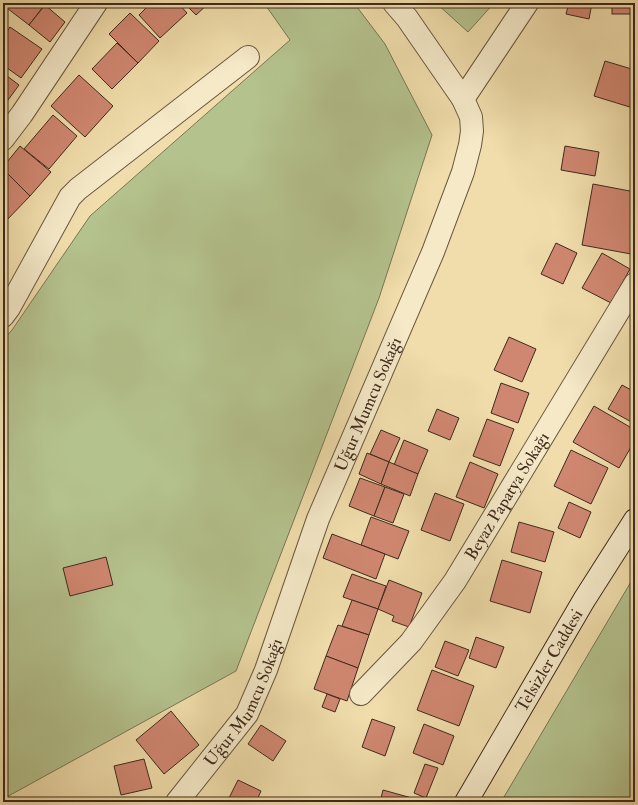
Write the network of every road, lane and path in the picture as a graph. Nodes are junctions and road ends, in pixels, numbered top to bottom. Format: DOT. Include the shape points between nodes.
graph roads {
  1 [pos="96,3"];
  2 [pos="394,3"];
  3 [pos="527,3"];
  4 [pos="248,57"];
  5 [pos="463,99"];
  6 [pos="3,139"];
  7 [pos="635,284"];
  8 [pos="3,316"];
  9 [pos="635,520"];
  10 [pos="361,694"];
  11 [pos="177,802"];
  12 [pos="466,802"];
  1 -- 6 [label="street"];
  2 -- 5 [label="street, Uğur Mumcu Sokağı"];
  3 -- 5 [label="street"];
  4 -- 8 [label="street" via="70,196"];
  5 -- 11 [label="street, Uğur Mumcu Sokağı" via="471,118 472,131 463,172 433,252 318,519 266,670 247,714"];
  7 -- 10 [label="street, Beyaz Papatya Sokağı" via="455,581 411,642"];
  9 -- 12 [label="street, Telsizler Caddesi" via="584,600"];
}
